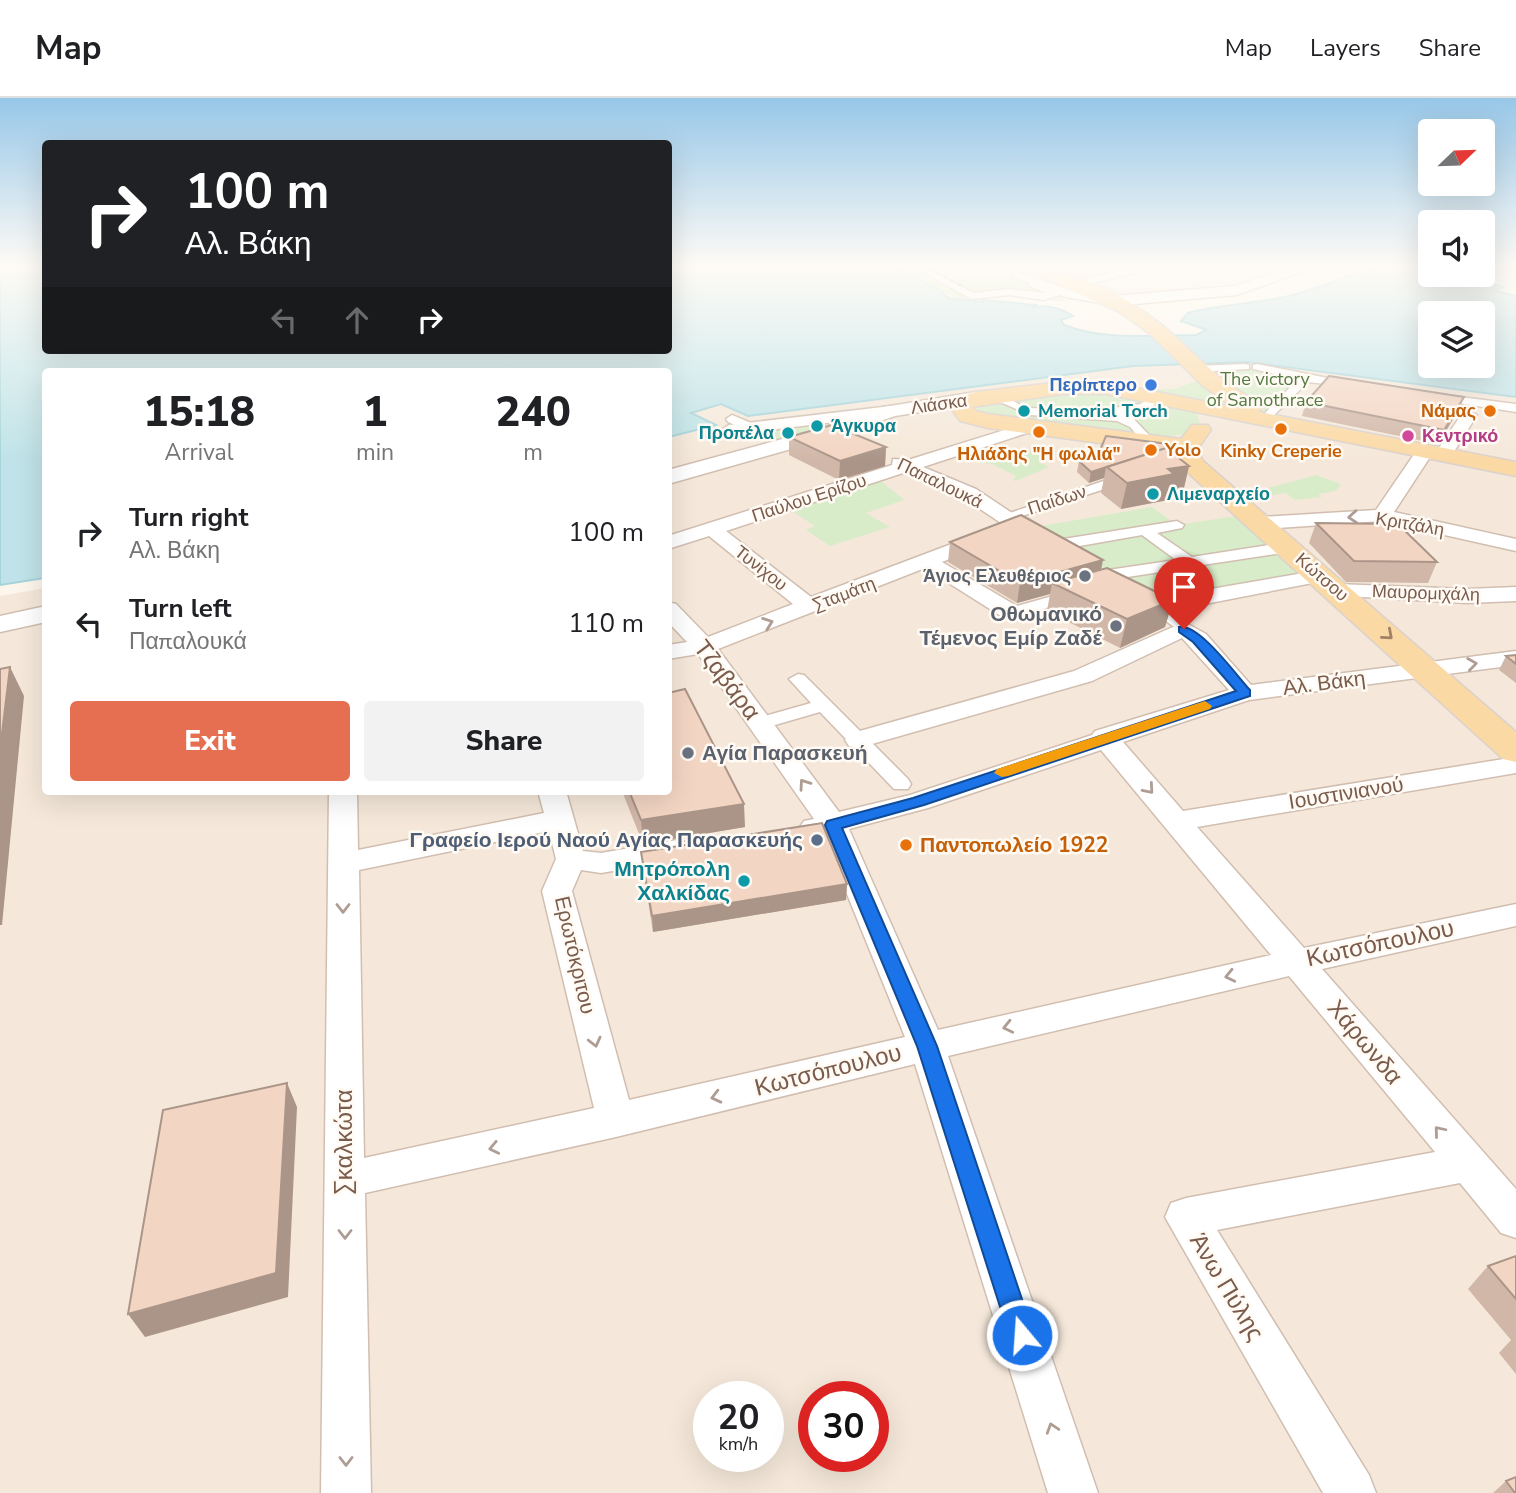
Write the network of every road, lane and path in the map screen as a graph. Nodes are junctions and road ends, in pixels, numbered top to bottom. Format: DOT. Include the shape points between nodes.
graph roads {
  1 [pos="1156,330"];
  2 [pos="1305,377"];
  3 [pos="1203,382"];
  4 [pos="1367,386"];
  5 [pos="1062,388"];
  6 [pos="1125,390"];
  7 [pos="1422,394"];
  8 [pos="986,397"];
  9 [pos="1156,398"];
  10 [pos="1516,408"];
  11 [pos="1473,409"];
  12 [pos="891,411"];
  13 [pos="1072,413"];
  14 [pos="1027,415"];
  15 [pos="1270,415"];
  16 [pos="1121,416"];
  17 [pos="988,421"];
  18 [pos="1292,424"];
  19 [pos="830,432"];
  20 [pos="1142,441"];
  21 [pos="856,443"];
  22 [pos="784,445"];
  23 [pos="1435,453"];
  24 [pos="881,455"];
  25 [pos="1184,457"];
  26 [pos="906,466"];
  27 [pos="1516,469"];
  28 [pos="1143,472"];
  29 [pos="672,476"];
  30 [pos="1382,515"];
  31 [pos="1261,523"];
  32 [pos="1177,525"];
  33 [pos="712,529"];
  34 [pos="1144,530"];
  35 [pos="1032,532"];
  36 [pos="672,542"];
  37 [pos="1516,545"];
  38 [pos="1288,547"];
  39 [pos="1077,557"];
  40 [pos="927,561"];
  41 [pos="1189,562"];
  42 [pos="1162,566"];
  43 [pos="1109,576"];
  44 [pos="1329,583"];
  45 [pos="1516,594"];
  46 [pos="1205,597"];
  47 [pos="1154,606"];
  48 [pos="810,607"];
  49 [pos="672,613"];
  50 [pos="1012,613"];
  51 [pos="42,615"];
  52 [pos="0,624"];
  53 [pos="1184,629"];
  54 [pos="704,646"];
  55 [pos="672,651"];
  56 [pos="1516,659"];
  57 [pos="1428,670"];
  58 [pos="798,678"];
  59 [pos="1245,693"];
  60 [pos="824,705"];
  61 [pos="761,723"];
  62 [pos="1104,737"];
  63 [pos="858,740"];
  64 [pos="1516,751"];
  65 [pos="1516,765"];
  66 [pos="901,784"];
  67 [pos="343,795"];
  68 [pos="553,795"];
  69 [pos="560,819"];
  70 [pos="1177,821"];
  71 [pos="833,825"];
  72 [pos="784,833"];
  73 [pos="706,846"];
  74 [pos="571,859"];
  75 [pos="343,863"];
  76 [pos="1516,915"];
  77 [pos="1297,960"];
  78 [pos="927,1046"];
  79 [pos="615,1121"];
  80 [pos="1466,1164"];
  81 [pos="344,1180"];
  82 [pos="1516,1219"];
  83 [pos="346,1493"];
  84 [pos="1073,1493"];
  85 [pos="1351,1493"];
  1 -- 3 [label="main road"];
  2 -- 3 [label="street" via="1251,367"];
  2 -- 4 [label="street"];
  2 -- 15 [label="street"];
  3 -- 6 [label="main road" via="1164,390"];
  3 -- 9 [label="main road, Λιάσκα"];
  3 -- 15 [label="main road"];
  3 -- 18 [label="main road, Λιάσκα"];
  3 -- 25 [label="main road"];
  5 -- 6 [label="main road, Λιάσκα"];
  5 -- 8 [label="main road, Λιάσκα"];
  5 -- 13 [label="street" via="1081,400 1080,409"];
  6 -- 9 [label="main road, Λιάσκα"];
  7 -- 11 [label="street"];
  8 -- 12 [label="street, Λιάσκα"];
  8 -- 14 [label="street"];
  8 -- 17 [label="main road" via="963,404 961,410"];
  9 -- 16 [label="street"];
  10 -- 11 [label="street"];
  11 -- 23 [label="street"];
  12 -- 17 [label="street, Λιάσκα"];
  12 -- 19 [label="street, Λιάσκα"];
  12 -- 22 [label="street" via="736,425"];
  13 -- 14 [label="street"];
  13 -- 16 [label="street"];
  14 -- 17 [label="main road"];
  14 -- 20 [label="main road"];
  14 -- 26 [label="street, Παύλου Ερίζου"];
  15 -- 18 [label="main road"];
  16 -- 20 [label="street" via="1142,430"];
  18 -- 23 [label="main road"];
  19 -- 21 [label="street"];
  19 -- 22 [label="street, Λιάσκα"];
  20 -- 25 [label="main road"];
  22 -- 29 [label="street, Λιάσκα"];
  23 -- 27 [label="main road"];
  23 -- 30 [label="street"];
  24 -- 26 [label="street, Παπαλουκά"];
  25 -- 31 [label="main road, Κώτσου"];
  26 -- 33 [label="street, Παύλου Ερίζου"];
  26 -- 35 [label="street, Παπαλουκά" via="969,493"];
  28 -- 35 [label="street, Παίδων"];
  30 -- 31 [label="street, Κριτζάλη, one-way"];
  30 -- 37 [label="street, Κριτζάλη"];
  31 -- 38 [label="main road, Κώτσου"];
  32 -- 34 [label="street"];
  33 -- 36 [label="street, Παύλου Ερίζου"];
  33 -- 48 [label="street, Τυνίχου"];
  34 -- 35 [label="street"];
  34 -- 41 [label="street"];
  35 -- 39 [label="street, Παπαλουκά"];
  35 -- 40 [label="street, Σταμάτη"];
  38 -- 41 [label="street"];
  38 -- 44 [label="main road, Κώτσου"];
  40 -- 48 [label="street, Σταμάτη"];
  40 -- 50 [label="street"];
  41 -- 42 [label="street"];
  42 -- 43 [label="street"];
  42 -- 46 [label="street"];
  43 -- 47 [label="street"];
  43 -- 50 [label="street"];
  44 -- 45 [label="street, Μαυρομιχάλη" via="1467,596"];
  44 -- 46 [label="street, Μαυρομιχάλη"];
  44 -- 57 [label="main road, Κώτσου, one-way"];
  46 -- 47 [label="street"];
  47 -- 53 [label="street"];
  54 -- 48 [label="street, Σταμάτη, one-way"];
  49 -- 54 [label="street, Τζαβάρα"];
  51 -- 52 [label="street"];
  53 -- 59 [label="street"];
  53 -- 63 [label="street" via="1083,676"];
  54 -- 55 [label="street, Σταμάτη"];
  54 -- 61 [label="street, Τζαβάρα"];
  57 -- 56 [label="street, Αλ. Βάκη, one-way"];
  57 -- 59 [label="street, Αλ. Βάκη"];
  57 -- 64 [label="main road, Κώτσου"];
  58 -- 60 [label="street"];
  59 -- 62 [label="street, Αλ. Βάκη"];
  60 -- 61 [label="street"];
  60 -- 63 [label="street"];
  71 -- 61 [label="street, Τζαβάρα, one-way"];
  62 -- 70 [label="street, Χάρωνδα, one-way"];
  62 -- 71 [label="street, Αλ. Βάκη" via="918,802"];
  63 -- 66 [label="street"];
  65 -- 70 [label="street, Ιουστινιανού"];
  67 -- 75 [label="street, Σκαλκώτα"];
  68 -- 69 [label="street"];
  69 -- 74 [label="street"];
  69 -- 75 [label="street"];
  70 -- 77 [label="street, Χάρωνδα"];
  71 -- 72 [label="street, Αλ. Βάκη"];
  71 -- 78 [label="street, Τζαβάρα"];
  73 -- 74 [label="street" via="601,863"];
  74 -- 79 [label="street, Ερωτόκριτου, one-way" via="557,891"];
  75 -- 81 [label="street, Σκαλκώτα, one-way"];
  76 -- 77 [label="street, Κωτσόπουλου"];
  77 -- 78 [label="street, Κωτσόπουλου, one-way"];
  80 -- 77 [label="street, Χάρωνδα, one-way"];
  78 -- 79 [label="street, Κωτσόπουλου, one-way"];
  84 -- 78 [label="street, Τζαβάρα, one-way"];
  79 -- 81 [label="street, Κωτσόπουλου, one-way"];
  80 -- 82 [label="street, Χάρωνδα"];
  80 -- 85 [label="street, Άνω Πύλης" via="1186,1217"];
  81 -- 83 [label="street, Σκαλκώτα, one-way"];
}
